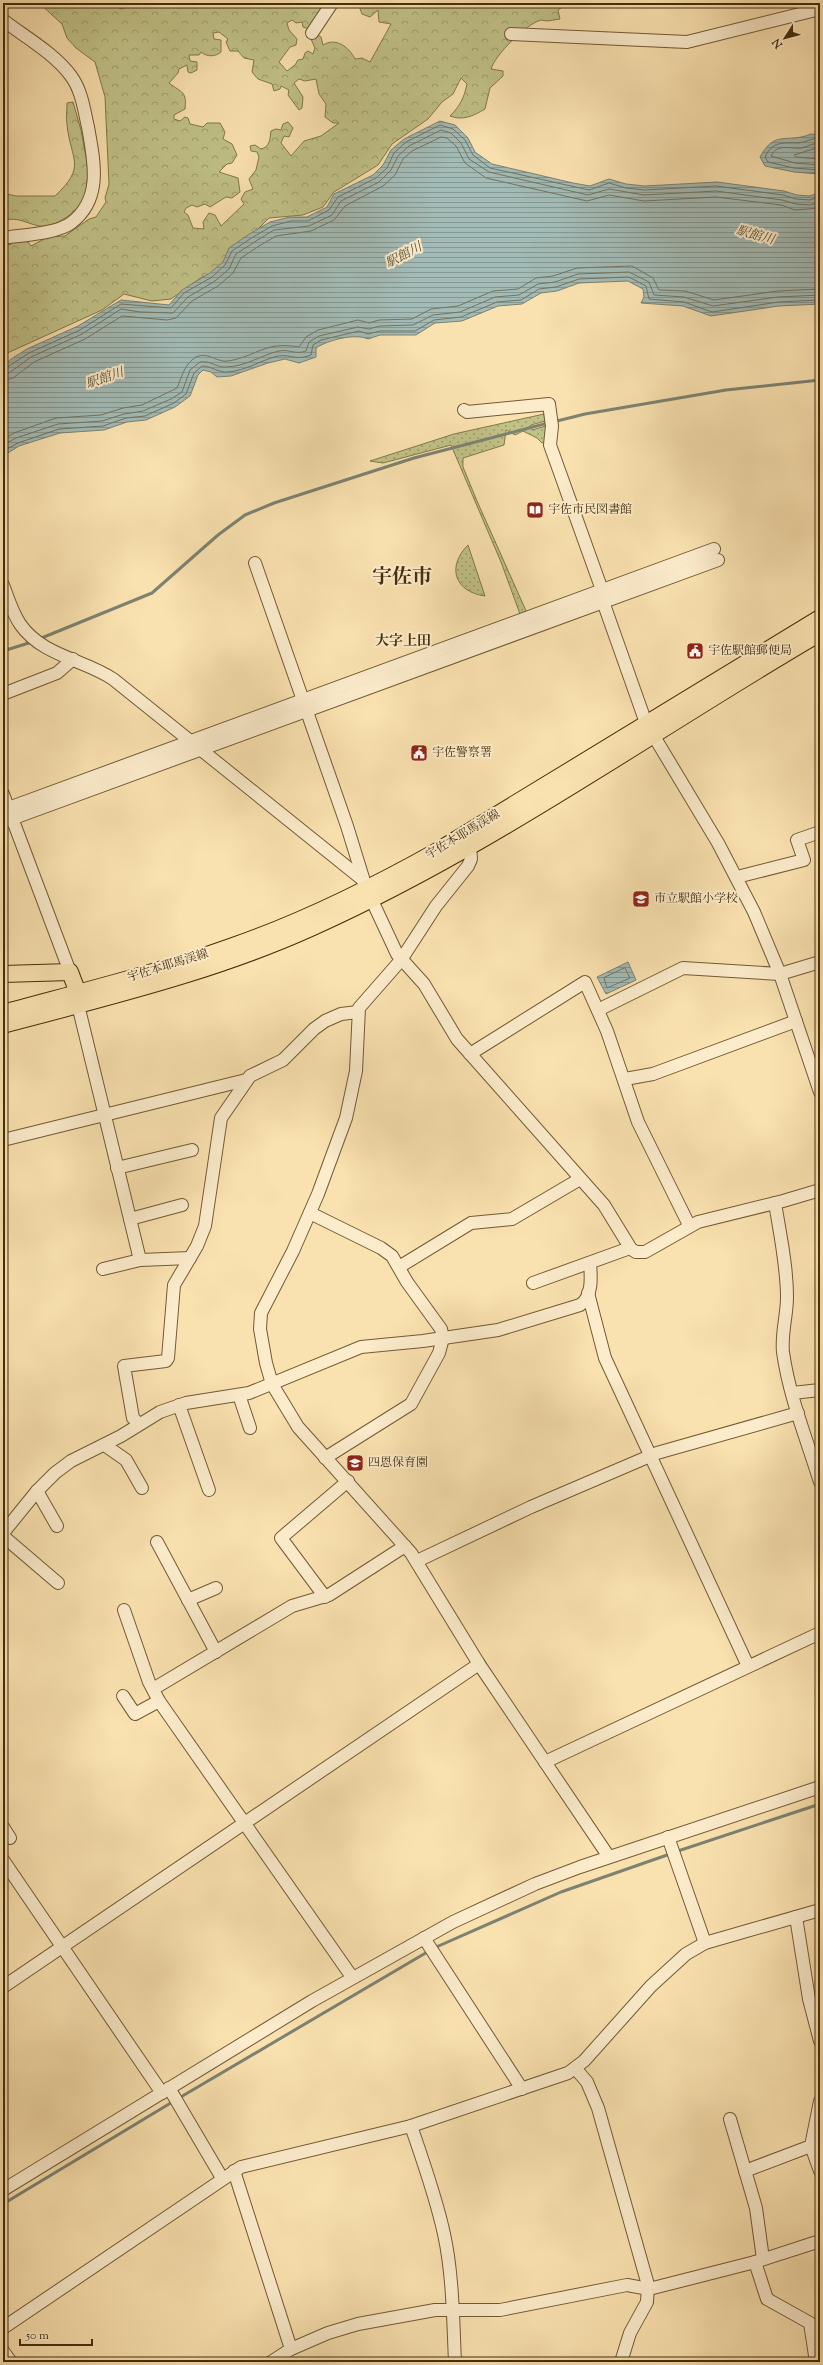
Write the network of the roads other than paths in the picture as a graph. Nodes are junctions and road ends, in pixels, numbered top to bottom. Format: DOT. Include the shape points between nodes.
graph roads {
  1 [pos="332,3"];
  2 [pos="819,3"];
  3 [pos="820,8"];
  4 [pos="3,20"];
  5 [pos="312,33"];
  6 [pos="511,34"];
  7 [pos="3,238"];
  8 [pos="464,410"];
  9 [pos="714,549"];
  10 [pos="718,560"];
  11 [pos="255,563"];
  12 [pos="3,585"];
  13 [pos="601,590"];
  14 [pos="603,602"];
  15 [pos="820,618"];
  16 [pos="820,633"];
  17 [pos="73,659"];
  18 [pos="3,694"];
  19 [pos="305,706"];
  20 [pos="649,729"];
  21 [pos="190,741"];
  22 [pos="202,750"];
  23 [pos="3,794"];
  24 [pos="7,815"];
  25 [pos="820,832"];
  26 [pos="470,847"];
  27 [pos="737,877"];
  28 [pos="368,890"];
  29 [pos="400,960"];
  30 [pos="820,962"];
  31 [pos="70,972"];
  32 [pos="3,974"];
  33 [pos="780,974"];
  34 [pos="78,999"];
  35 [pos="598,1010"];
  36 [pos="358,1012"];
  37 [pos="3,1013"];
  38 [pos="796,1021"];
  39 [pos="3,1025"];
  40 [pos="470,1054"];
  41 [pos="625,1079"];
  42 [pos="246,1080"];
  43 [pos="820,1092"];
  44 [pos="103,1116"];
  45 [pos="3,1140"];
  46 [pos="192,1150"];
  47 [pos="117,1168"];
  48 [pos="580,1179"];
  49 [pos="820,1190"];
  50 [pos="775,1203"];
  51 [pos="182,1205"];
  52 [pos="310,1213"];
  53 [pos="130,1219"];
  54 [pos="689,1225"];
  55 [pos="630,1248"];
  56 [pos="190,1258"];
  57 [pos="140,1260"];
  58 [pos="590,1263"];
  59 [pos="399,1267"];
  60 [pos="103,1269"];
  61 [pos="533,1283"];
  62 [pos="588,1293"];
  63 [pos="443,1338"];
  64 [pos="272,1384"];
  65 [pos="820,1390"];
  66 [pos="792,1393"];
  67 [pos="239,1395"];
  68 [pos="179,1405"];
  69 [pos="798,1413"];
  70 [pos="139,1424"];
  71 [pos="250,1428"];
  72 [pos="106,1446"];
  73 [pos="650,1456"];
  74 [pos="325,1458"];
  75 [pos="348,1480"];
  76 [pos="820,1482"];
  77 [pos="142,1488"];
  78 [pos="209,1490"];
  79 [pos="36,1491"];
  80 [pos="57,1526"];
  81 [pos="3,1533"];
  82 [pos="3,1536"];
  83 [pos="157,1542"];
  84 [pos="405,1546"];
  85 [pos="417,1561"];
  86 [pos="58,1583"];
  87 [pos="216,1588"];
  88 [pos="325,1597"];
  89 [pos="188,1600"];
  90 [pos="124,1610"];
  91 [pos="820,1633"];
  92 [pos="216,1652"];
  93 [pos="479,1664"];
  94 [pos="748,1666"];
  95 [pos="153,1689"];
  96 [pos="123,1696"];
  97 [pos="159,1700"];
  98 [pos="545,1762"];
  99 [pos="820,1787"];
  100 [pos="245,1823"];
  101 [pos="3,1827"];
  102 [pos="668,1837"];
  103 [pos="10,1838"];
  104 [pos="609,1856"];
  105 [pos="3,1860"];
  106 [pos="820,1910"];
  107 [pos="796,1917"];
  108 [pos="705,1942"];
  109 [pos="63,1946"];
  110 [pos="429,1947"];
  111 [pos="352,1977"];
  112 [pos="3,1988"];
  113 [pos="820,2041"];
  114 [pos="575,2068"];
  115 [pos="522,2089"];
  116 [pos="166,2090"];
  117 [pos="820,2101"];
  118 [pos="818,2115"];
  119 [pos="730,2119"];
  120 [pos="411,2126"];
  121 [pos="811,2146"];
  122 [pos="745,2170"];
  123 [pos="820,2170"];
  124 [pos="234,2171"];
  125 [pos="222,2178"];
  126 [pos="3,2190"];
  127 [pos="820,2241"];
  128 [pos="759,2261"];
  129 [pos="649,2289"];
  130 [pos="453,2310"];
  131 [pos="3,2328"];
  132 [pos="291,2349"];
  133 [pos="3,2351"];
  134 [pos="11,2362"];
  135 [pos="272,2362"];
  136 [pos="455,2362"];
  137 [pos="621,2362"];
  138 [pos="816,2362"];
  1 -- 5 [label="street"];
  2 -- 3 [label="street"];
  3 -- 6 [label="street" via="687,42"];
  4 -- 7 [label="street" via="59,63 75,82 84,109 95,177 87,204 71,223 54,230"];
  8 -- 13 [label="street" via="467,412 549,404 552,426 550,445"];
  9 -- 13 [label="street"];
  10 -- 14 [label="street"];
  11 -- 19 [label="street"];
  12 -- 17 [label="street" via="16,617 30,636 46,648"];
  13 -- 14 [label="street"];
  13 -- 19 [label="street"];
  14 -- 19 [label="street"];
  14 -- 20 [label="street"];
  15 -- 20 [label="main road, 宇佐本耶馬渓線"];
  16 -- 20 [label="main road, 宇佐本耶馬渓線"];
  17 -- 18 [label="street" via="57,673"];
  17 -- 21 [label="street" via="113,679"];
  19 -- 21 [label="street"];
  19 -- 22 [label="street"];
  19 -- 28 [label="street"];
  20 -- 26 [label="main road, 宇佐本耶馬渓線"];
  20 -- 27 [label="street"];
  20 -- 28 [label="main road, 宇佐本耶馬渓線"];
  21 -- 22 [label="street"];
  21 -- 24 [label="street"];
  22 -- 24 [label="street"];
  22 -- 28 [label="street"];
  23 -- 24 [label="street"];
  24 -- 31 [label="street"];
  25 -- 27 [label="street" via="797,840 804,860"];
  26 -- 28 [label="main road, 宇佐本耶馬渓線"];
  26 -- 29 [label="street" via="471,859 468,866"];
  27 -- 33 [label="street"];
  28 -- 29 [label="street" via="386,935"];
  28 -- 34 [label="main road, 宇佐本耶馬渓線" via="312,928 246,954 202,969"];
  29 -- 36 [label="street" via="364,1000"];
  29 -- 40 [label="street" via="424,984 453,1033"];
  30 -- 33 [label="street"];
  31 -- 32 [label="main road"];
  31 -- 34 [label="main road"];
  33 -- 35 [label="street" via="683,968"];
  33 -- 38 [label="street"];
  34 -- 37 [label="main road, 宇佐本耶馬渓線"];
  34 -- 39 [label="main road, 宇佐本耶馬渓線"];
  34 -- 44 [label="street"];
  35 -- 40 [label="street" via="585,982"];
  35 -- 41 [label="street"];
  36 -- 42 [label="street" via="341,1014 325,1021 309,1033 284,1060"];
  36 -- 52 [label="street" via="356,1071 346,1118"];
  38 -- 41 [label="street" via="653,1074"];
  38 -- 43 [label="street"];
  40 -- 48 [label="street"];
  41 -- 54 [label="street" via="646,1140"];
  42 -- 44 [label="street"];
  42 -- 56 [label="street" via="219,1124 205,1226"];
  44 -- 45 [label="street"];
  44 -- 47 [label="street"];
  46 -- 47 [label="street"];
  47 -- 53 [label="street"];
  48 -- 55 [label="street" via="608,1210"];
  48 -- 59 [label="street" via="512,1219 470,1223"];
  49 -- 50 [label="street"];
  50 -- 54 [label="street"];
  50 -- 66 [label="street" via="787,1291 783,1351"];
  51 -- 53 [label="street"];
  52 -- 59 [label="street" via="386,1250"];
  52 -- 64 [label="street" via="261,1313 263,1351"];
  53 -- 57 [label="street"];
  54 -- 55 [label="street" via="645,1252 636,1252"];
  55 -- 58 [label="street"];
  56 -- 57 [label="street"];
  56 -- 70 [label="street" via="174,1285 168,1359 124,1366 133,1418"];
  57 -- 60 [label="street"];
  58 -- 61 [label="street"];
  58 -- 62 [label="street"];
  59 -- 63 [label="street" via="441,1329"];
  62 -- 63 [label="street" via="580,1305 527,1322 498,1330"];
  62 -- 73 [label="street" via="605,1358"];
  63 -- 64 [label="street" via="355,1348"];
  63 -- 74 [label="street" via="437,1359 411,1404"];
  64 -- 67 [label="street"];
  64 -- 74 [label="street" via="298,1428"];
  65 -- 66 [label="street"];
  66 -- 69 [label="street"];
  67 -- 68 [label="street"];
  67 -- 71 [label="street"];
  68 -- 70 [label="street"];
  68 -- 78 [label="street"];
  69 -- 73 [label="street"];
  69 -- 76 [label="street"];
  70 -- 72 [label="street"];
  72 -- 77 [label="street" via="126,1460"];
  72 -- 79 [label="street" via="66,1465"];
  73 -- 85 [label="street" via="531,1507"];
  73 -- 94 [label="street"];
  74 -- 75 [label="street"];
  75 -- 84 [label="street"];
  75 -- 88 [label="street" via="281,1538"];
  79 -- 80 [label="street"];
  79 -- 81 [label="street"];
  82 -- 86 [label="street"];
  83 -- 89 [label="street"];
  84 -- 85 [label="street"];
  84 -- 88 [label="street"];
  85 -- 93 [label="street"];
  87 -- 89 [label="street"];
  88 -- 92 [label="street" via="292,1606"];
  89 -- 92 [label="street"];
  90 -- 95 [label="street"];
  91 -- 94 [label="street"];
  92 -- 95 [label="street"];
  93 -- 98 [label="street"];
  93 -- 100 [label="street"];
  94 -- 98 [label="street"];
  95 -- 97 [label="street"];
  96 -- 97 [label="street" via="135,1714"];
  97 -- 100 [label="street"];
  98 -- 104 [label="street"];
  99 -- 102 [label="street"];
  100 -- 109 [label="street"];
  100 -- 111 [label="street"];
  101 -- 103 [label="street"];
  102 -- 104 [label="street"];
  102 -- 108 [label="street"];
  104 -- 110 [label="street" via="535,1884"];
  105 -- 109 [label="street"];
  106 -- 107 [label="street"];
  107 -- 108 [label="street"];
  107 -- 113 [label="street" via="809,1999"];
  108 -- 114 [label="street" via="665,1971"];
  109 -- 112 [label="street"];
  109 -- 116 [label="street"];
  110 -- 111 [label="street"];
  110 -- 115 [label="street"];
  111 -- 116 [label="street"];
  114 -- 115 [label="street" via="557,2078"];
  114 -- 129 [label="street" via="586,2082 598,2108"];
  115 -- 120 [label="street"];
  116 -- 125 [label="street" via="178,2103"];
  116 -- 126 [label="street"];
  117 -- 118 [label="street"];
  118 -- 121 [label="street"];
  119 -- 122 [label="street"];
  120 -- 124 [label="street" via="250,2163"];
  120 -- 130 [label="street" via="444,2235"];
  121 -- 122 [label="street"];
  121 -- 123 [label="street"];
  122 -- 128 [label="street" via="756,2208"];
  124 -- 125 [label="street"];
  124 -- 132 [label="street"];
  125 -- 131 [label="street"];
  127 -- 128 [label="street"];
  128 -- 129 [label="street"];
  128 -- 138 [label="street" via="767,2299 810,2323"];
  129 -- 130 [label="street" via="627,2285 500,2310"];
  129 -- 137 [label="street" via="647,2302 630,2333"];
  130 -- 132 [label="street" via="434,2310 345,2327"];
  130 -- 136 [label="street"];
  132 -- 135 [label="street"];
  133 -- 134 [label="street"];
}
